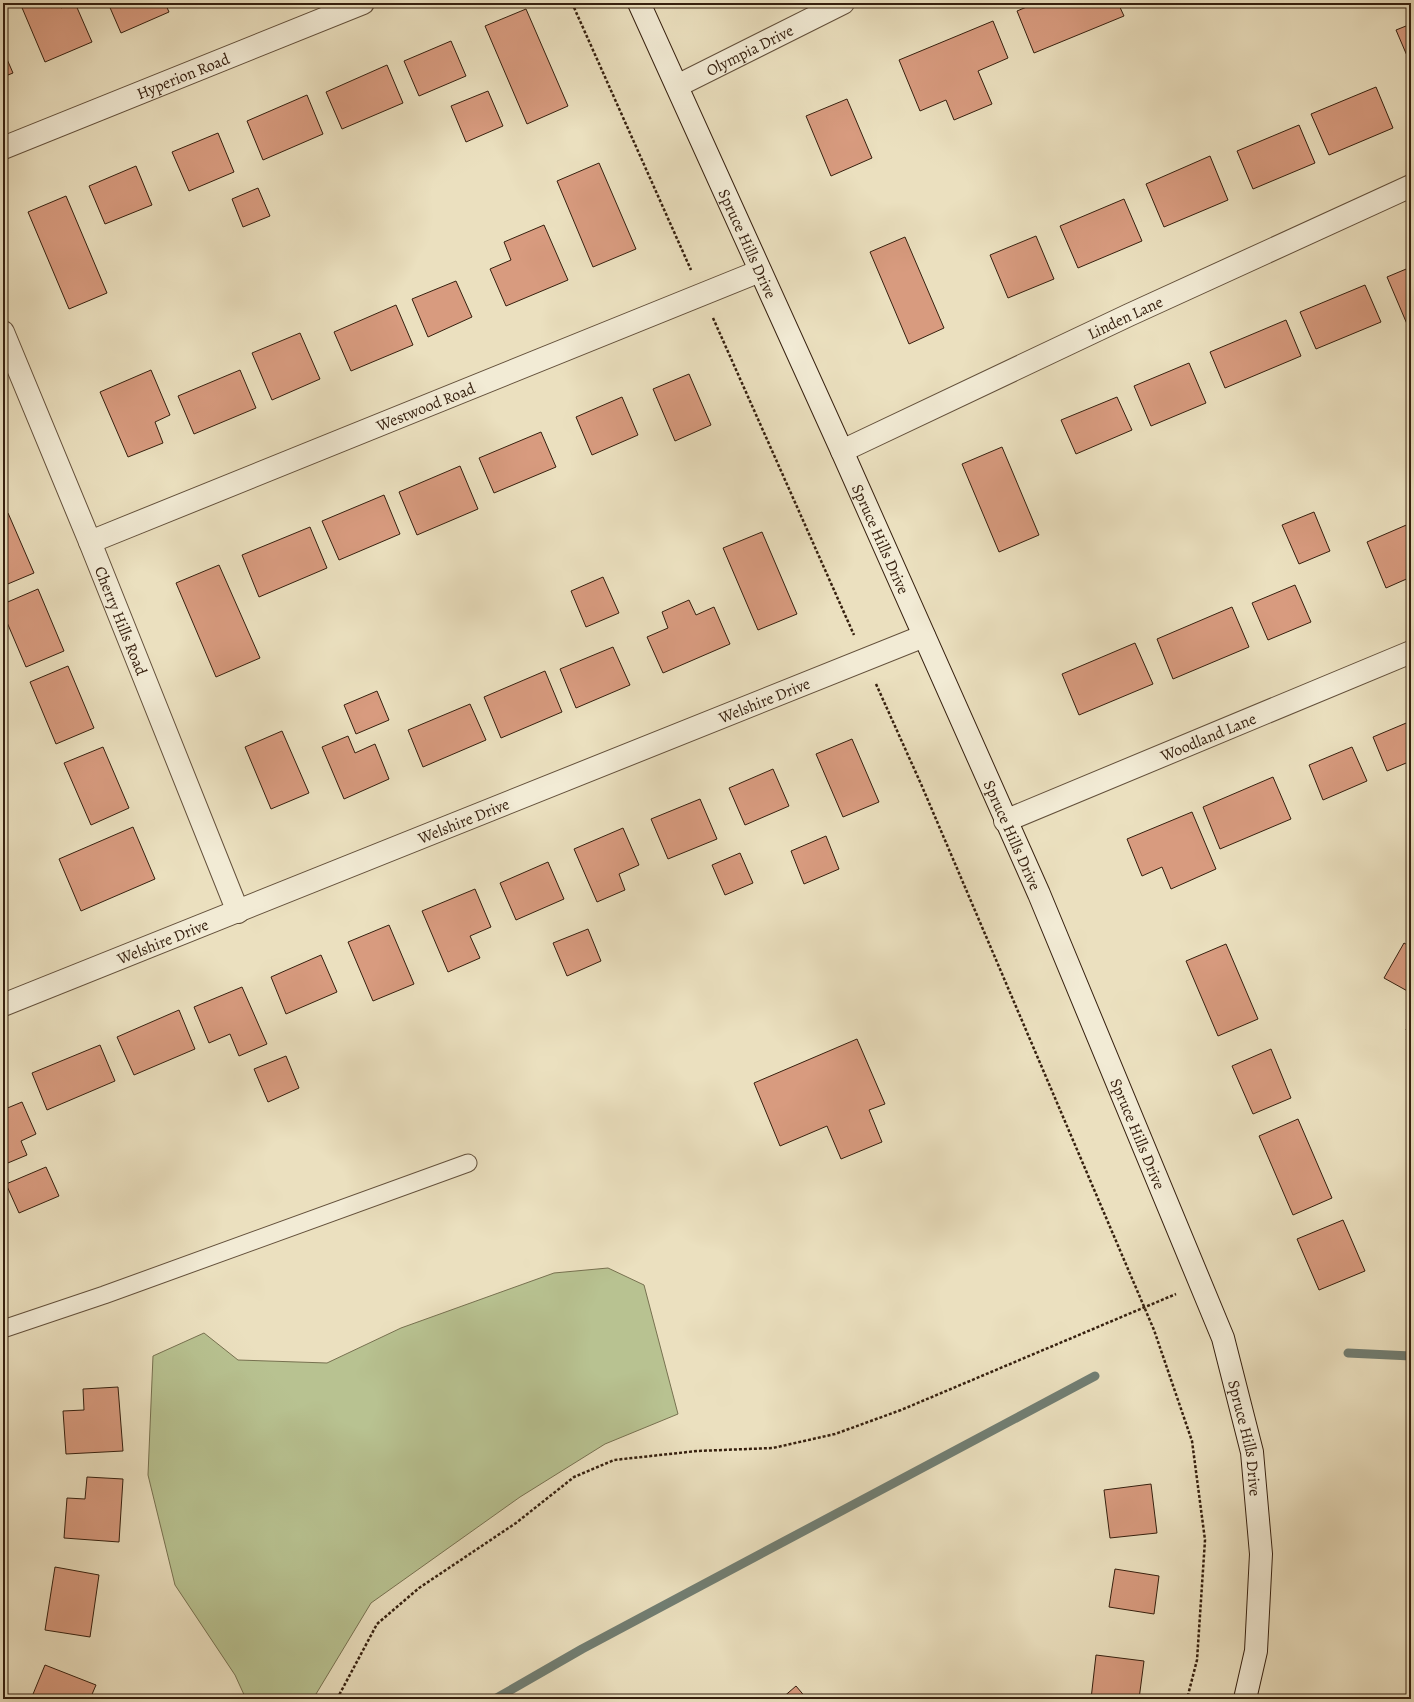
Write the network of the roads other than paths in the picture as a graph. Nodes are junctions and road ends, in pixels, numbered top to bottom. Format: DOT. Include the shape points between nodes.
graph roads {
  1 [pos="363,3"];
  2 [pos="639,3"];
  3 [pos="843,3"];
  4 [pos="677,86"];
  5 [pos="3,148"];
  6 [pos="1411,186"];
  7 [pos="760,271"];
  8 [pos="3,332"];
  9 [pos="842,451"];
  10 [pos="90,542"];
  11 [pos="924,636"];
  12 [pos="1411,652"];
  13 [pos="1005,821"];
  14 [pos="238,912"];
  15 [pos="3,1005"];
  16 [pos="468,1163"];
  17 [pos="3,1329"];
  18 [pos="1245,1699"];
  1 -- 5 [label="street, Hyperion Road"];
  2 -- 4 [label="street, Spruce Hills Drive"];
  3 -- 4 [label="street, Olympia Drive"];
  4 -- 7 [label="street, Spruce Hills Drive"];
  6 -- 9 [label="street, Linden Lane" via="1129,315"];
  7 -- 9 [label="street, Spruce Hills Drive"];
  7 -- 10 [label="street, Westwood Road"];
  8 -- 10 [label="street, Cherry Hills Road"];
  9 -- 11 [label="street, Spruce Hills Drive"];
  10 -- 14 [label="street, Cherry Hills Road"];
  11 -- 13 [label="street, Spruce Hills Drive"];
  11 -- 14 [label="street, Welshire Drive"];
  12 -- 13 [label="street, Woodland Lane"];
  13 -- 18 [label="street, Spruce Hills Drive" via="1039,894 1223,1338 1252,1452 1261,1554 1256,1651"];
  14 -- 15 [label="street, Welshire Drive"];
  16 -- 17 [label="lane"];
}
